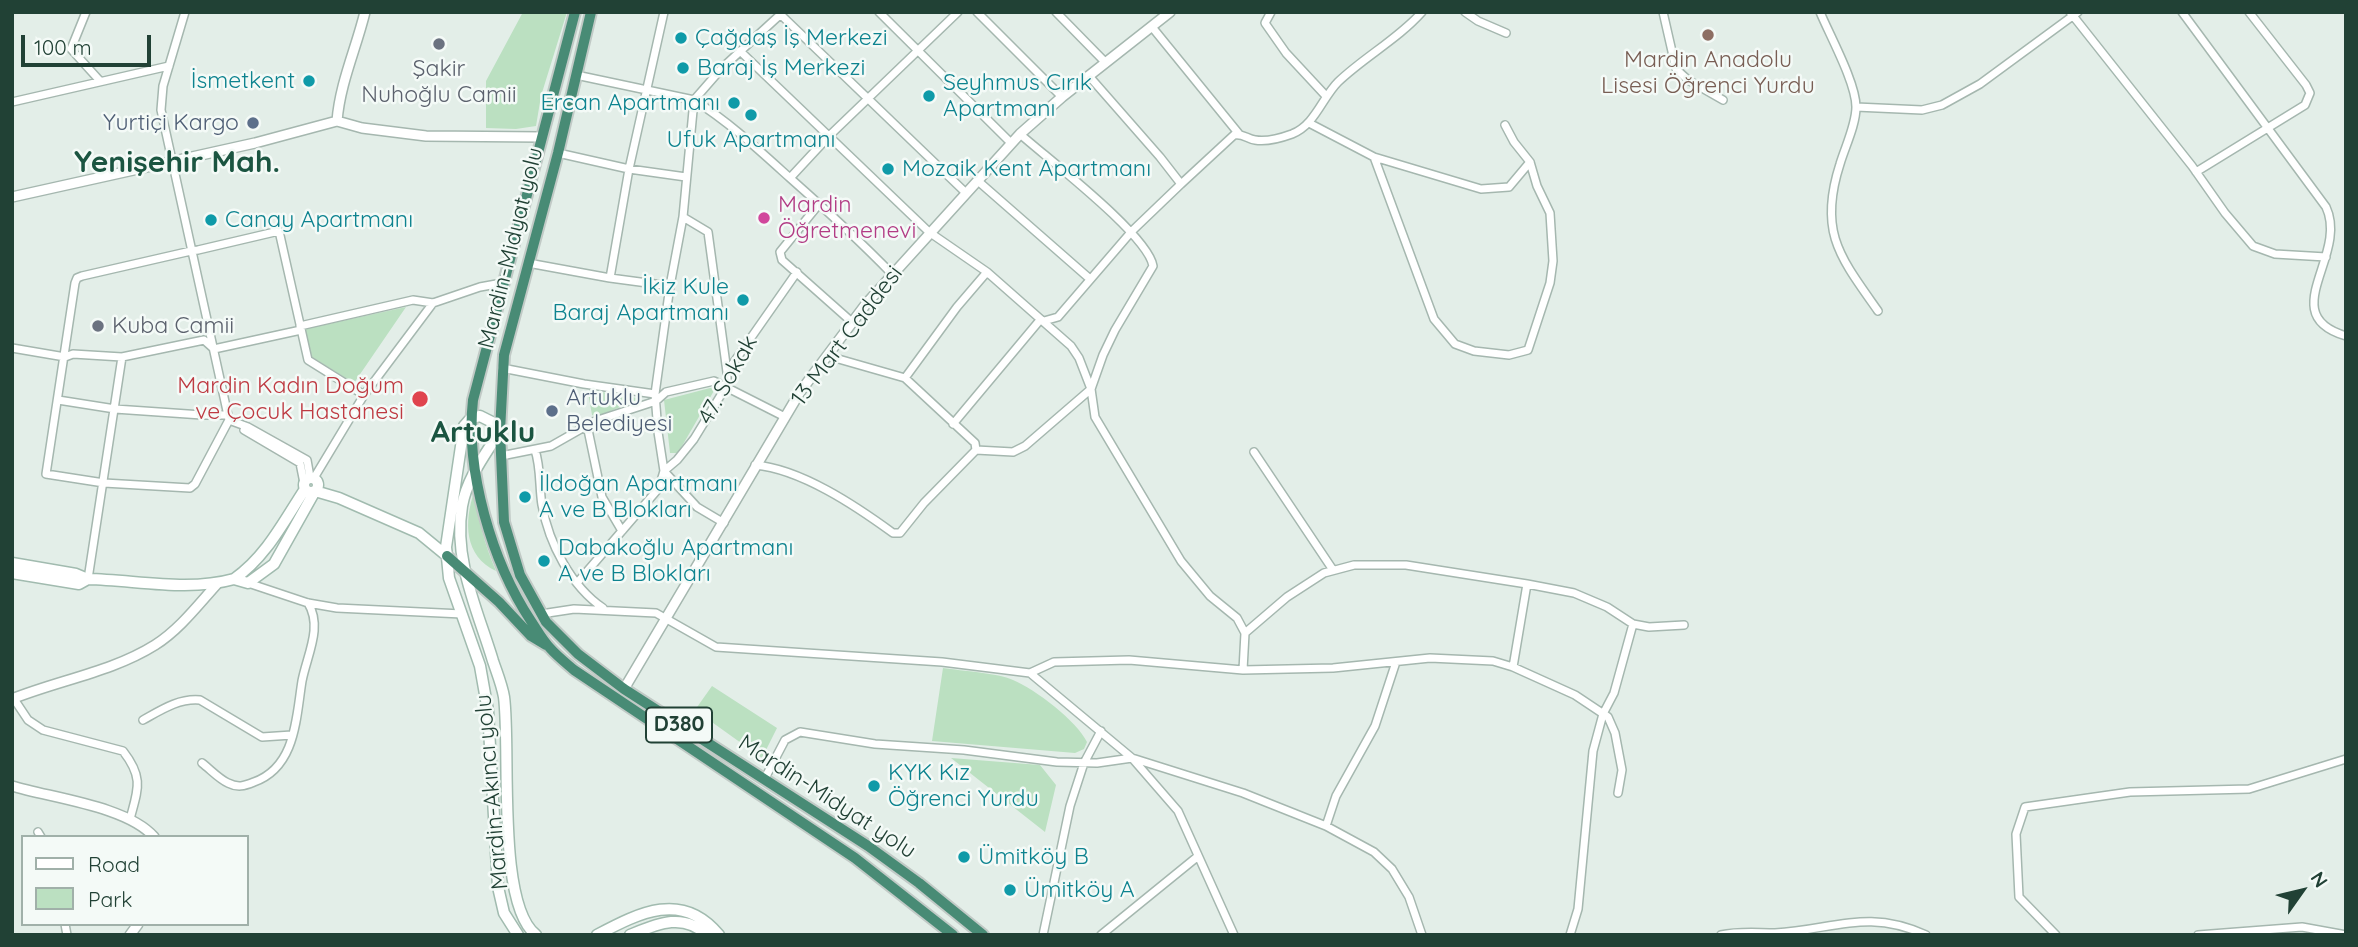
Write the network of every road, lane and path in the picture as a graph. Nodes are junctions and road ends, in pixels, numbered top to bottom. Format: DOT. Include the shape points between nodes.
graph roads {
  1 [pos="86,12"];
  2 [pos="185,12"];
  3 [pos="365,12"];
  4 [pos="575,12"];
  5 [pos="591,12"];
  6 [pos="664,12"];
  7 [pos="880,12"];
  8 [pos="958,12"];
  9 [pos="977,12"];
  10 [pos="1056,12"];
  11 [pos="1170,12"];
  12 [pos="1271,12"];
  13 [pos="1422,12"];
  14 [pos="1465,12"];
  15 [pos="1663,12"];
  16 [pos="1820,12"];
  17 [pos="2182,12"];
  18 [pos="2249,12"];
  19 [pos="781,13"];
  20 [pos="2073,13"];
  21 [pos="1152,27"];
  22 [pos="1506,33"];
  23 [pos="740,51"];
  24 [pos="917,51"];
  25 [pos="1107,63"];
  26 [pos="169,66"];
  27 [pos="576,75"];
  28 [pos="1089,76"];
  29 [pos="100,81"];
  30 [pos="647,90"];
  31 [pos="1326,96"];
  32 [pos="1062,97"];
  33 [pos="694,100"];
  34 [pos="869,100"];
  35 [pos="1723,100"];
  36 [pos="12,102"];
  37 [pos="1856,107"];
  38 [pos="337,121"];
  39 [pos="1309,123"];
  40 [pos="1505,125"];
  41 [pos="2267,128"];
  42 [pos="1020,134"];
  43 [pos="1239,134"];
  44 [pos="541,136"];
  45 [pos="829,136"];
  46 [pos="1011,143"];
  47 [pos="558,153"];
  48 [pos="1374,157"];
  49 [pos="172,161"];
  50 [pos="1530,162"];
  51 [pos="629,169"];
  52 [pos="2196,172"];
  53 [pos="686,177"];
  54 [pos="790,178"];
  55 [pos="978,181"];
  56 [pos="1181,184"];
  57 [pos="965,193"];
  58 [pos="12,197"];
  59 [pos="819,204"];
  60 [pos="683,217"];
  61 [pos="1132,231"];
  62 [pos="929,232"];
  63 [pos="191,251"];
  64 [pos="2326,257"];
  65 [pos="528,263"];
  66 [pos="797,272"];
  67 [pos="988,272"];
  68 [pos="892,274"];
  69 [pos="610,278"];
  70 [pos="1090,279"];
  71 [pos="502,283"];
  72 [pos="670,286"];
  73 [pos="433,303"];
  74 [pos="1878,311"];
  75 [pos="1042,321"];
  76 [pos="853,323"];
  77 [pos="300,328"];
  78 [pos="2346,335"];
  79 [pos="12,348"];
  80 [pos="214,349"];
  81 [pos="828,356"];
  82 [pos="65,357"];
  83 [pos="122,357"];
  84 [pos="502,368"];
  85 [pos="727,372"];
  86 [pos="905,378"];
  87 [pos="727,386"];
  88 [pos="1091,389"];
  89 [pos="364,395"];
  90 [pos="656,398"];
  91 [pos="58,400"];
  92 [pos="115,409"];
  93 [pos="229,417"];
  94 [pos="785,417"];
  95 [pos="468,422"];
  96 [pos="954,424"];
  97 [pos="587,425"];
  98 [pos="500,431"];
  99 [pos="535,450"];
  100 [pos="976,450"];
  101 [pos="1254,452"];
  102 [pos="501,456"];
  103 [pos="755,466"];
  104 [pos="474,469"];
  105 [pos="664,471"];
  106 [pos="104,483"];
  107 [pos="310,484"];
  108 [pos="724,523"];
  109 [pos="622,531"];
  110 [pos="447,556"];
  111 [pos="12,563"];
  112 [pos="463,569"];
  113 [pos="1333,570"];
  114 [pos="12,573"];
  115 [pos="89,579"];
  116 [pos="234,579"];
  117 [pos="248,583"];
  118 [pos="577,583"];
  119 [pos="217,584"];
  120 [pos="1527,584"];
  121 [pos="308,603"];
  122 [pos="603,609"];
  123 [pos="462,614"];
  124 [pos="541,614"];
  125 [pos="666,619"];
  126 [pos="1633,624"];
  127 [pos="1684,625"];
  128 [pos="1245,632"];
  129 [pos="548,647"];
  130 [pos="1396,662"];
  131 [pos="1513,667"];
  132 [pos="1243,670"];
  133 [pos="1030,673"];
  134 [pos="624,689"];
  135 [pos="13,699"];
  136 [pos="1603,714"];
  137 [pos="143,720"];
  138 [pos="1101,731"];
  139 [pos="292,735"];
  140 [pos="1132,758"];
  141 [pos="2346,759"];
  142 [pos="1084,762"];
  143 [pos="202,763"];
  144 [pos="764,781"];
  145 [pos="12,786"];
  146 [pos="1618,793"];
  147 [pos="130,819"];
  148 [pos="1326,826"];
  149 [pos="150,835"];
  150 [pos="1197,856"];
  151 [pos="518,935"];
  152 [pos="536,935"];
  153 [pos="597,935"];
  154 [pos="630,935"];
  155 [pos="707,935"];
  156 [pos="719,935"];
  157 [pos="953,935"];
  158 [pos="983,935"];
  159 [pos="1043,935"];
  160 [pos="1101,935"];
  161 [pos="1234,935"];
  162 [pos="1422,935"];
  163 [pos="1570,935"];
  164 [pos="1721,935"];
  165 [pos="1926,935"];
  166 [pos="2056,935"];
  167 [pos="2198,935"];
  168 [pos="2346,935"];
  1 -- 29 [label="street" via="71,49"];
  2 -- 26 [label="street"];
  3 -- 38 [label="street" via="344,79"];
  4 -- 44 [label="highway, Mardin-Midyat yolu / D380"];
  5 -- 27 [label="highway, Mardin-Midyat yolu / D380"];
  6 -- 30 [label="street"];
  7 -- 24 [label="street"];
  8 -- 24 [label="street"];
  9 -- 32 [label="street"];
  10 -- 25 [label="street"];
  11 -- 21 [label="street, 13 Mart Caddesi"];
  12 -- 31 [label="street" via="1265,23 1272,35"];
  13 -- 31 [label="street"];
  14 -- 22 [label="street"];
  15 -- 35 [label="street" via="1676,69"];
  16 -- 37 [label="street"];
  17 -- 41 [label="street"];
  18 -- 41 [label="street" via="2310,93 2305,105"];
  19 -- 23 [label="street"];
  19 -- 34 [label="street"];
  20 -- 37 [label="street" via="1980,83 1942,105 1922,110"];
  20 -- 52 [label="street"];
  21 -- 25 [label="street, 13 Mart Caddesi"];
  21 -- 43 [label="street"];
  23 -- 33 [label="street"];
  23 -- 45 [label="street"];
  24 -- 34 [label="street"];
  24 -- 46 [label="street"];
  25 -- 28 [label="street, 13 Mart Caddesi"];
  26 -- 29 [label="street"];
  26 -- 49 [label="street" via="161,110"];
  27 -- 30 [label="street"];
  27 -- 47 [label="highway, Mardin-Midyat yolu / D380"];
  28 -- 32 [label="street, 13 Mart Caddesi"];
  28 -- 56 [label="street"];
  29 -- 36 [label="street"];
  30 -- 33 [label="street"];
  30 -- 51 [label="street"];
  31 -- 39 [label="street"];
  32 -- 42 [label="street, 13 Mart Caddesi"];
  33 -- 53 [label="street"];
  33 -- 54 [label="street"];
  34 -- 45 [label="street"];
  34 -- 57 [label="street"];
  37 -- 74 [label="street" via="1837,174 1830,222 1849,271"];
  38 -- 44 [label="street" via="426,136"];
  38 -- 49 [label="street"];
  39 -- 43 [label="street" via="1276,138 1254,140"];
  39 -- 48 [label="street"];
  40 -- 50 [label="street"];
  41 -- 52 [label="street"];
  41 -- 64 [label="street" via="2332,218"];
  42 -- 46 [label="street, 13 Mart Caddesi"];
  42 -- 61 [label="street"];
  43 -- 56 [label="street"];
  44 -- 71 [label="highway, Mardin-Midyat yolu / D380"];
  45 -- 54 [label="street"];
  45 -- 62 [label="street"];
  46 -- 55 [label="street, 13 Mart Caddesi"];
  47 -- 51 [label="street"];
  47 -- 65 [label="highway, Mardin-Midyat yolu / D380"];
  48 -- 50 [label="street" via="1480,188 1509,187"];
  48 -- 50 [label="street" via="1434,319 1455,344 1508,355 1528,350 1553,261 1550,213"];
  49 -- 58 [label="street"];
  49 -- 63 [label="street"];
  51 -- 53 [label="street"];
  51 -- 69 [label="street"];
  52 -- 64 [label="street" via="2253,246 2275,254"];
  53 -- 60 [label="street"];
  54 -- 59 [label="street"];
  55 -- 57 [label="street, 13 Mart Caddesi"];
  55 -- 70 [label="street"];
  56 -- 61 [label="street"];
  57 -- 62 [label="street, 13 Mart Caddesi"];
  59 -- 66 [label="street" via="780,252 782,260"];
  59 -- 68 [label="street"];
  60 -- 72 [label="street"];
  60 -- 85 [label="street" via="708,232"];
  61 -- 70 [label="street"];
  61 -- 88 [label="street" via="1152,257 1153,266 1115,330"];
  62 -- 67 [label="street"];
  62 -- 68 [label="street, 13 Mart Caddesi"];
  63 -- 77 [label="street" via="279,231"];
  63 -- 80 [label="street"];
  63 -- 82 [label="street" via="77,278"];
  64 -- 78 [label="street" via="2313,303 2315,316 2322,327"];
  65 -- 69 [label="street"];
  65 -- 84 [label="highway, Mardin-Midyat yolu / D380"];
  66 -- 76 [label="street"];
  66 -- 85 [label="street, 47. Sokak"];
  67 -- 75 [label="street"];
  67 -- 86 [label="street"];
  68 -- 76 [label="street, 13 Mart Caddesi"];
  69 -- 72 [label="street"];
  70 -- 75 [label="street" via="1058,317"];
  71 -- 73 [label="street"];
  71 -- 95 [label="highway, Mardin-Midyat yolu / D380"];
  72 -- 90 [label="street"];
  73 -- 77 [label="street" via="413,300"];
  73 -- 89 [label="street"];
  75 -- 88 [label="street" via="1071,346"];
  75 -- 96 [label="street"];
  76 -- 81 [label="street, 13 Mart Caddesi"];
  77 -- 80 [label="street"];
  77 -- 89 [label="street" via="308,360"];
  79 -- 82 [label="street"];
  80 -- 83 [label="street" via="204,340"];
  80 -- 93 [label="street"];
  81 -- 86 [label="street"];
  81 -- 94 [label="street, 13 Mart Caddesi"];
  82 -- 83 [label="street"];
  82 -- 91 [label="street"];
  83 -- 92 [label="street"];
  84 -- 90 [label="street"];
  84 -- 98 [label="highway, Mardin-Midyat yolu / D380"];
  85 -- 87 [label="street, 47. Sokak"];
  86 -- 96 [label="street"];
  87 -- 90 [label="street" via="714,381"];
  87 -- 94 [label="street"];
  87 -- 105 [label="street, 47. Sokak" via="694,439"];
  88 -- 100 [label="street" via="1025,446 1013,452"];
  88 -- 128 [label="street" via="1095,417 1181,561"];
  89 -- 107 [label="street"];
  90 -- 97 [label="street"];
  90 -- 105 [label="street"];
  91 -- 92 [label="street"];
  91 -- 106 [label="street" via="47,474"];
  92 -- 93 [label="street"];
  92 -- 106 [label="street"];
  93 -- 106 [label="street" via="190,488"];
  93 -- 107 [label="street" via="307,460"];
  94 -- 103 [label="street, 13 Mart Caddesi"];
  95 -- 98 [label="main road" via="480,416"];
  95 -- 104 [label="highway, Mardin-Midyat yolu / D380"];
  95 -- 110 [label="main road, Mardin-Akıncı yolu"];
  96 -- 100 [label="street" via="975,443"];
  97 -- 99 [label="street"];
  97 -- 109 [label="street" via="602,497"];
  98 -- 102 [label="highway, Mardin-Midyat yolu / D380"];
  98 -- 104 [label="main road, Mardin-Akıncı yolu"];
  99 -- 102 [label="street"];
  99 -- 118 [label="street" via="550,533"];
  100 -- 103 [label="street" via="900,533 811,483"];
  101 -- 113 [label="street"];
  102 -- 124 [label="highway, Mardin-Midyat yolu / D380" via="505,522 520,575"];
  103 -- 108 [label="street, 13 Mart Caddesi"];
  104 -- 112 [label="main road, Mardin-Akıncı yolu" via="462,506"];
  104 -- 129 [label="highway, Mardin-Midyat yolu / D380" via="496,553 516,598"];
  105 -- 108 [label="street" via="697,507"];
  105 -- 109 [label="street, 47. Sokak" via="659,488"];
  106 -- 115 [label="street"];
  107 -- 110 [label="main road" via="419,533"];
  107 -- 116 [label="main road" via="260,557"];
  107 -- 117 [label="main road" via="274,564"];
  108 -- 125 [label="street, 13 Mart Caddesi"];
  109 -- 118 [label="street, 47. Sokak"];
  110 -- 112 [label="highway"];
  110 -- 123 [label="main road, Mardin-Akıncı yolu" via="449,578"];
  111 -- 115 [label="main road"];
  112 -- 129 [label="highway"];
  112 -- 152 [label="main road, Mardin-Akıncı yolu" via="504,696 515,899 527,928"];
  113 -- 120 [label="street" via="1354,565 1406,565"];
  113 -- 128 [label="street" via="1287,597"];
  114 -- 115 [label="main road" via="79,584"];
  115 -- 119 [label="main road"];
  116 -- 117 [label="main road"];
  116 -- 119 [label="main road"];
  117 -- 121 [label="street"];
  118 -- 122 [label="street"];
  119 -- 135 [label="street" via="158,644"];
  120 -- 126 [label="street" via="1574,593"];
  120 -- 131 [label="street"];
  121 -- 123 [label="street"];
  121 -- 139 [label="street" via="316,624"];
  122 -- 124 [label="street"];
  122 -- 125 [label="street" via="656,612"];
  123 -- 151 [label="main road, Mardin-Akıncı yolu" via="480,666 488,711 498,887 504,913"];
  124 -- 134 [label="highway, Mardin-Midyat yolu / D380" via="578,654"];
  125 -- 133 [label="street" via="716,647 942,662"];
  125 -- 134 [label="street, 13 Mart Caddesi"];
  126 -- 127 [label="street"];
  126 -- 136 [label="street" via="1614,693"];
  128 -- 132 [label="street"];
  129 -- 157 [label="highway, Mardin-Midyat yolu / D380" via="574,670 855,858"];
  130 -- 131 [label="street" via="1430,658"];
  130 -- 132 [label="street"];
  130 -- 148 [label="street" via="1376,726 1336,796"];
  131 -- 136 [label="street" via="1576,695"];
  132 -- 133 [label="street" via="1129,660 1054,662"];
  133 -- 138 [label="street"];
  134 -- 144 [label="highway, Mardin-Midyat yolu / D380"];
  135 -- 147 [label="street" via="28,720 43,730 123,751 139,783"];
  136 -- 146 [label="street" via="1615,733 1620,758"];
  136 -- 163 [label="street" via="1593,751 1578,909"];
  137 -- 139 [label="street" via="190,699 200,700 262,737"];
  138 -- 140 [label="street"];
  138 -- 142 [label="street"];
  139 -- 143 [label="street" via="280,766 265,778 240,787 227,783"];
  140 -- 142 [label="street"];
  140 -- 148 [label="street" via="1243,793"];
  140 -- 150 [label="street" via="1178,811"];
  141 -- 166 [label="street" via="2249,789 2130,792 2025,807 2016,834 2019,897"];
  142 -- 144 [label="street" via="875,744 800,732 785,740"];
  142 -- 159 [label="street"];
  144 -- 158 [label="highway, Mardin-Midyat yolu / D380" via="867,846"];
  145 -- 147 [label="street"];
  147 -- 149 [label="street"];
  148 -- 162 [label="street" via="1374,852 1392,869 1409,897"];
  150 -- 160 [label="street"];
  150 -- 161 [label="street"];
  153 -- 156 [label="main road" via="631,917 677,909 697,916"];
  154 -- 155 [label="main road" via="674,921 692,924"];
  164 -- 165 [label="street" via="1879,921"];
  167 -- 168 [label="street" via="2302,927"];
}
